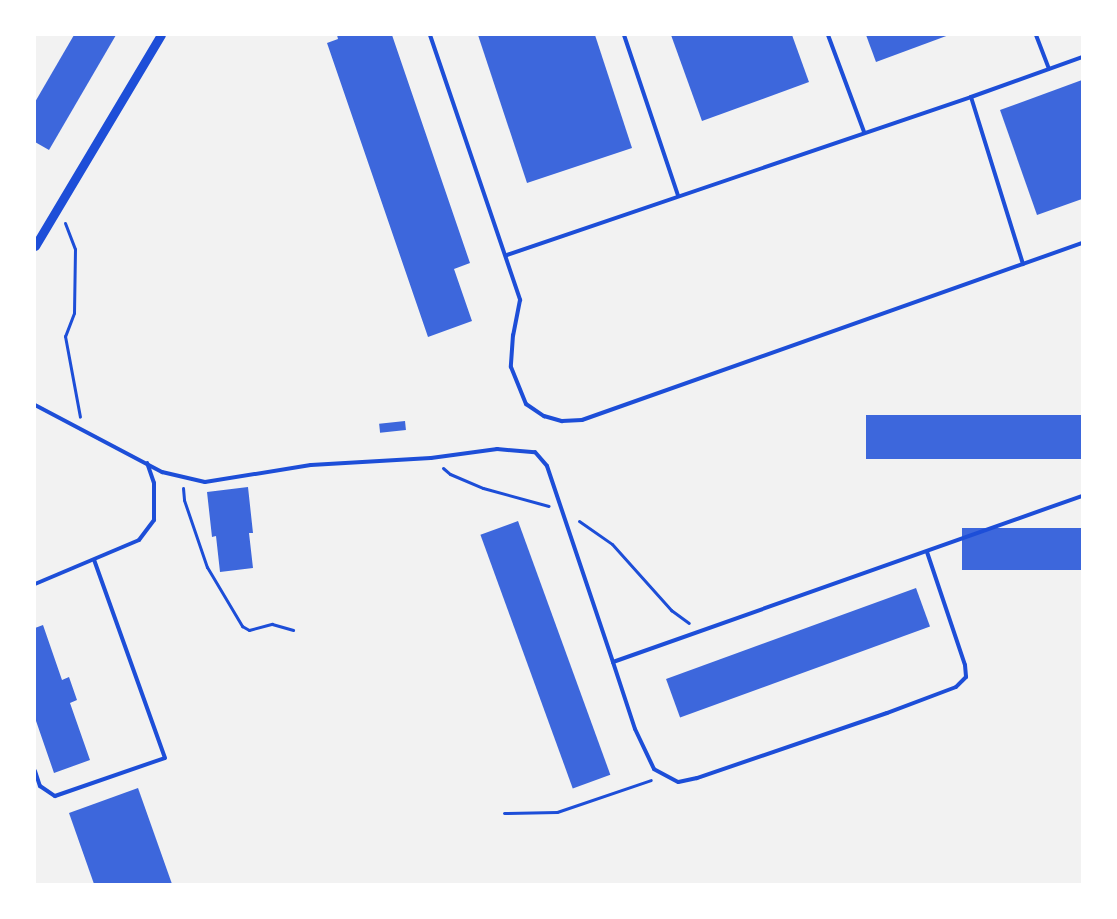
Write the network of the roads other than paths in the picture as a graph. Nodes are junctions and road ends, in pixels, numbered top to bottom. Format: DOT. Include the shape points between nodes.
graph roads {
  1 [pos="160,35"];
  2 [pos="430,35"];
  3 [pos="624,35"];
  4 [pos="828,35"];
  5 [pos="1036,35"];
  6 [pos="1082,57"];
  7 [pos="1049,69"];
  8 [pos="971,97"];
  9 [pos="864,132"];
  10 [pos="678,195"];
  11 [pos="1082,243"];
  12 [pos="35,246"];
  13 [pos="507,255"];
  14 [pos="1023,264"];
  15 [pos="35,405"];
  16 [pos="147,463"];
  17 [pos="1082,496"];
  18 [pos="927,552"];
  19 [pos="94,560"];
  20 [pos="35,584"];
  21 [pos="613,662"];
  22 [pos="35,771"];
  23 [pos="40,786"];
  24 [pos="35,790"];
  1 -- 12 [label="street"];
  2 -- 13 [label="lane"];
  3 -- 10 [label="lane"];
  4 -- 9 [label="lane"];
  5 -- 7 [label="lane"];
  6 -- 7 [label="lane"];
  7 -- 8 [label="lane"];
  8 -- 9 [label="lane"];
  8 -- 14 [label="lane"];
  9 -- 10 [label="lane"];
  10 -- 13 [label="lane"];
  11 -- 14 [label="lane"];
  13 -- 14 [label="lane" via="520,300 511,367 526,404 544,416 562,421 582,420"];
  15 -- 16 [label="lane"];
  16 -- 19 [label="lane" via="154,483 154,520 139,540"];
  16 -- 21 [label="lane" via="162,472 205,482 312,464 431,458 497,449 535,452 547,466"];
  17 -- 18 [label="lane"];
  18 -- 21 [label="lane"];
  18 -- 21 [label="lane" via="966,676 956,686 887,714 678,782 654,769"];
  19 -- 20 [label="lane"];
  19 -- 23 [label="lane" via="165,758 55,796"];
  22 -- 23 [label="lane"];
  23 -- 24 [label="lane"];
}
